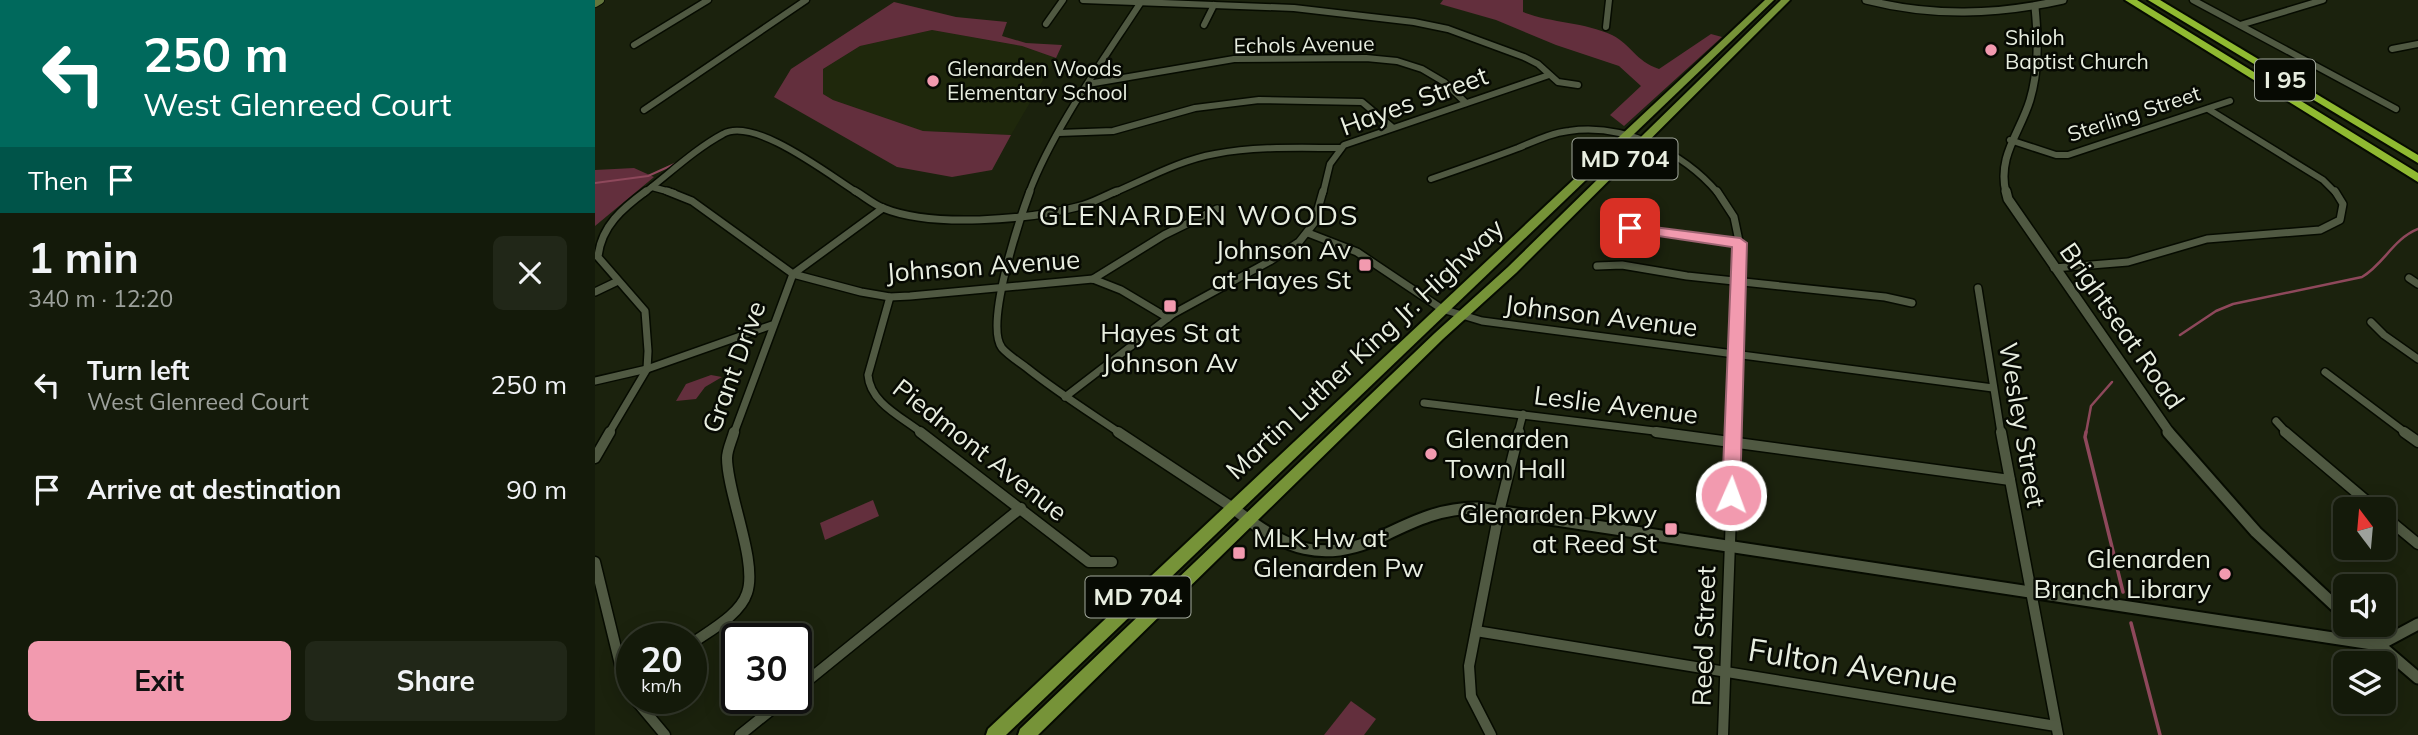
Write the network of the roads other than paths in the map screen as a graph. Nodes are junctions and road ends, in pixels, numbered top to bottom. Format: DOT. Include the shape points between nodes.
graph roads {
  1 [pos="600,0"];
  2 [pos="708,0"];
  3 [pos="806,0"];
  4 [pos="1063,0"];
  5 [pos="1083,0"];
  6 [pos="1609,0"];
  7 [pos="1770,0"];
  8 [pos="1786,0"];
  9 [pos="1866,0"];
  10 [pos="2063,0"];
  11 [pos="2130,0"];
  12 [pos="2153,0"];
  13 [pos="2193,0"];
  14 [pos="2323,0"];
  15 [pos="595,2"];
  16 [pos="1141,2"];
  17 [pos="2034,4"];
  18 [pos="1214,5"];
  19 [pos="1047,24"];
  20 [pos="1204,24"];
  21 [pos="2241,25"];
  22 [pos="1606,27"];
  23 [pos="2418,44"];
  24 [pos="634,45"];
  25 [pos="2392,49"];
  26 [pos="1549,75"];
  27 [pos="1088,84"];
  28 [pos="1578,85"];
  29 [pos="2229,101"];
  30 [pos="1466,103"];
  31 [pos="2208,109"];
  32 [pos="2396,109"];
  33 [pos="644,110"];
  34 [pos="1392,127"];
  35 [pos="1059,133"];
  36 [pos="1626,134"];
  37 [pos="2010,140"];
  38 [pos="1643,141"];
  39 [pos="1341,148"];
  40 [pos="2418,160"];
  41 [pos="2418,178"];
  42 [pos="1431,179"];
  43 [pos="652,187"];
  44 [pos="883,208"];
  45 [pos="1217,209"];
  46 [pos="1020,218"];
  47 [pos="1630,228"];
  48 [pos="1308,233"];
  49 [pos="1740,243"];
  50 [pos="1597,266"];
  51 [pos="2053,268"];
  52 [pos="793,274"];
  53 [pos="2409,278"];
  54 [pos="1093,279"];
  55 [pos="618,281"];
  56 [pos="1739,281"];
  57 [pos="2418,284"];
  58 [pos="1003,287"];
  59 [pos="1978,288"];
  60 [pos="595,292"];
  61 [pos="890,297"];
  62 [pos="1912,303"];
  63 [pos="1442,309"];
  64 [pos="1463,315"];
  65 [pos="1168,318"];
  66 [pos="2371,323"];
  67 [pos="772,326"];
  68 [pos="1735,354"];
  69 [pos="2418,359"];
  70 [pos="647,369"];
  71 [pos="2325,372"];
  72 [pos="595,381"];
  73 [pos="1993,387"];
  74 [pos="1065,397"];
  75 [pos="1424,402"];
  76 [pos="1523,414"];
  77 [pos="2276,421"];
  78 [pos="1733,441"];
  79 [pos="2418,442"];
  80 [pos="595,458"];
  81 [pos="2010,480"];
  82 [pos="2363,497"];
  83 [pos="1021,508"];
  84 [pos="1233,508"];
  85 [pos="1499,512"];
  86 [pos="1249,522"];
  87 [pos="2396,526"];
  88 [pos="2418,544"];
  89 [pos="1730,548"];
  90 [pos="595,562"];
  91 [pos="1112,562"];
  92 [pos="2030,591"];
  93 [pos="2333,604"];
  94 [pos="2418,624"];
  95 [pos="707,631"];
  96 [pos="1476,631"];
  97 [pos="2370,637"];
  98 [pos="616,638"];
  99 [pos="2379,645"];
  100 [pos="1725,672"];
  101 [pos="812,677"];
  102 [pos="2418,678"];
  103 [pos="648,714"];
  104 [pos="766,714"];
  105 [pos="2057,731"];
  106 [pos="665,735"];
  107 [pos="740,735"];
  108 [pos="994,735"];
  109 [pos="1026,735"];
  110 [pos="1491,735"];
  111 [pos="1723,735"];
  1 -- 15 [label="main road"];
  2 -- 24 [label="street"];
  3 -- 33 [label="street"];
  4 -- 19 [label="street"];
  5 -- 16 [label="street"];
  6 -- 22 [label="street"];
  7 -- 36 [label="main road, Martin Luther King Jr. Highway / MD 704"];
  8 -- 38 [label="main road, Martin Luther King Jr. Highway / MD 704"];
  9 -- 17 [label="street" via="1954,15 1990,14"];
  10 -- 17 [label="street"];
  11 -- 41 [label="highway, I 95"];
  12 -- 40 [label="highway, I 95"];
  13 -- 21 [label="street"];
  14 -- 21 [label="street"];
  16 -- 18 [label="street"];
  16 -- 27 [label="street"];
  17 -- 37 [label="street, Brightseat Road" via="2035,78 2028,107"];
  18 -- 20 [label="street"];
  18 -- 26 [label="street" via="1294,8 1440,27 1524,57"];
  21 -- 32 [label="street"];
  23 -- 25 [label="street"];
  26 -- 28 [label="street" via="1561,83"];
  26 -- 30 [label="street, Hayes Street"];
  27 -- 30 [label="street, Echols Avenue" via="1234,59 1378,59 1422,69"];
  27 -- 35 [label="street"];
  29 -- 31 [label="street, Sterling Street"];
  30 -- 34 [label="street, Hayes Street"];
  31 -- 37 [label="street, Sterling Street" via="2068,155"];
  31 -- 51 [label="street" via="2328,184 2343,204 2340,220 2320,230 2207,239 2128,262"];
  34 -- 35 [label="street" via="1362,102 1259,100 1195,108 1106,132"];
  34 -- 39 [label="street, Hayes Street"];
  35 -- 46 [label="street"];
  36 -- 38 [label="street, Reed Street"];
  36 -- 42 [label="street, Reed Street" via="1599,129 1556,133"];
  36 -- 63 [label="main road, Martin Luther King Jr. Highway / MD 704"];
  37 -- 51 [label="street, Brightseat Road" via="2002,169 2008,198"];
  38 -- 49 [label="street, Reed Street" via="1685,163 1716,189 1732,213"];
  38 -- 64 [label="main road, Martin Luther King Jr. Highway / MD 704"];
  39 -- 46 [label="street" via="1257,149 1206,156 1088,204"];
  39 -- 48 [label="street, Hayes Street" via="1333,157"];
  43 -- 44 [label="street" via="725,132 744,129 763,134"];
  43 -- 52 [label="street, Johnson Avenue" via="692,201"];
  43 -- 55 [label="street" via="617,212 596,244 598,257"];
  44 -- 46 [label="street" via="937,218"];
  44 -- 52 [label="street"];
  45 -- 54 [label="street"];
  46 -- 58 [label="street"];
  47 -- 49 [label="street"];
  48 -- 63 [label="street, Johnson Avenue" via="1357,253"];
  48 -- 65 [label="street"];
  49 -- 56 [label="street, Reed Street"];
  50 -- 56 [label="street" via="1622,264"];
  51 -- 93 [label="street, Brightseat Road" via="2199,471"];
  52 -- 61 [label="street, Johnson Avenue"];
  52 -- 67 [label="street, Grant Drive"];
  53 -- 57 [label="street"];
  54 -- 58 [label="street, Johnson Avenue"];
  54 -- 65 [label="street, Johnson Avenue"];
  55 -- 60 [label="street"];
  55 -- 70 [label="street" via="645,312"];
  56 -- 62 [label="street"];
  56 -- 68 [label="street, Reed Street"];
  58 -- 61 [label="street, Johnson Avenue"];
  58 -- 74 [label="street" via="997,341"];
  59 -- 73 [label="street, Wesley Street"];
  61 -- 83 [label="street, Piedmont Avenue" via="868,376 871,391"];
  63 -- 64 [label="street, Johnson Avenue"];
  63 -- 84 [label="main road, Martin Luther King Jr. Highway / MD 704"];
  64 -- 68 [label="street, Johnson Avenue" via="1493,323"];
  64 -- 86 [label="main road, Martin Luther King Jr. Highway / MD 704"];
  65 -- 74 [label="street"];
  66 -- 69 [label="street"];
  67 -- 70 [label="street"];
  67 -- 95 [label="street, Grant Drive" via="727,457 749,586 734,612"];
  68 -- 73 [label="street, Johnson Avenue"];
  68 -- 78 [label="street, Reed Street"];
  70 -- 72 [label="street"];
  70 -- 80 [label="street"];
  71 -- 79 [label="street"];
  73 -- 81 [label="street, Wesley Street"];
  74 -- 84 [label="street"];
  75 -- 76 [label="street, Leslie Avenue"];
  76 -- 78 [label="street, Leslie Avenue"];
  76 -- 85 [label="street"];
  77 -- 82 [label="street"];
  78 -- 81 [label="street, Leslie Avenue"];
  78 -- 89 [label="street, Reed Street"];
  81 -- 92 [label="street, Wesley Street"];
  83 -- 91 [label="street, Piedmont Avenue" via="1089,562"];
  83 -- 101 [label="street"];
  84 -- 86 [label="street"];
  84 -- 108 [label="main road, Martin Luther King Jr. Highway / MD 704"];
  85 -- 86 [label="street" via="1442,509 1366,544 1320,552 1287,546"];
  85 -- 89 [label="street"];
  85 -- 96 [label="street"];
  86 -- 109 [label="main road, Martin Luther King Jr. Highway / MD 704"];
  87 -- 88 [label="street"];
  89 -- 92 [label="street"];
  89 -- 100 [label="street, Reed Street"];
  90 -- 98 [label="street"];
  92 -- 99 [label="street"];
  92 -- 105 [label="street, Wesley Street"];
  94 -- 99 [label="street"];
  96 -- 100 [label="street, Fulton Avenue"];
  96 -- 110 [label="street" via="1469,687"];
  97 -- 99 [label="street"];
  99 -- 102 [label="street"];
  100 -- 105 [label="street, Fulton Avenue"];
  100 -- 111 [label="street, Reed Street"];
  103 -- 106 [label="street"];
  104 -- 107 [label="street"];
}
